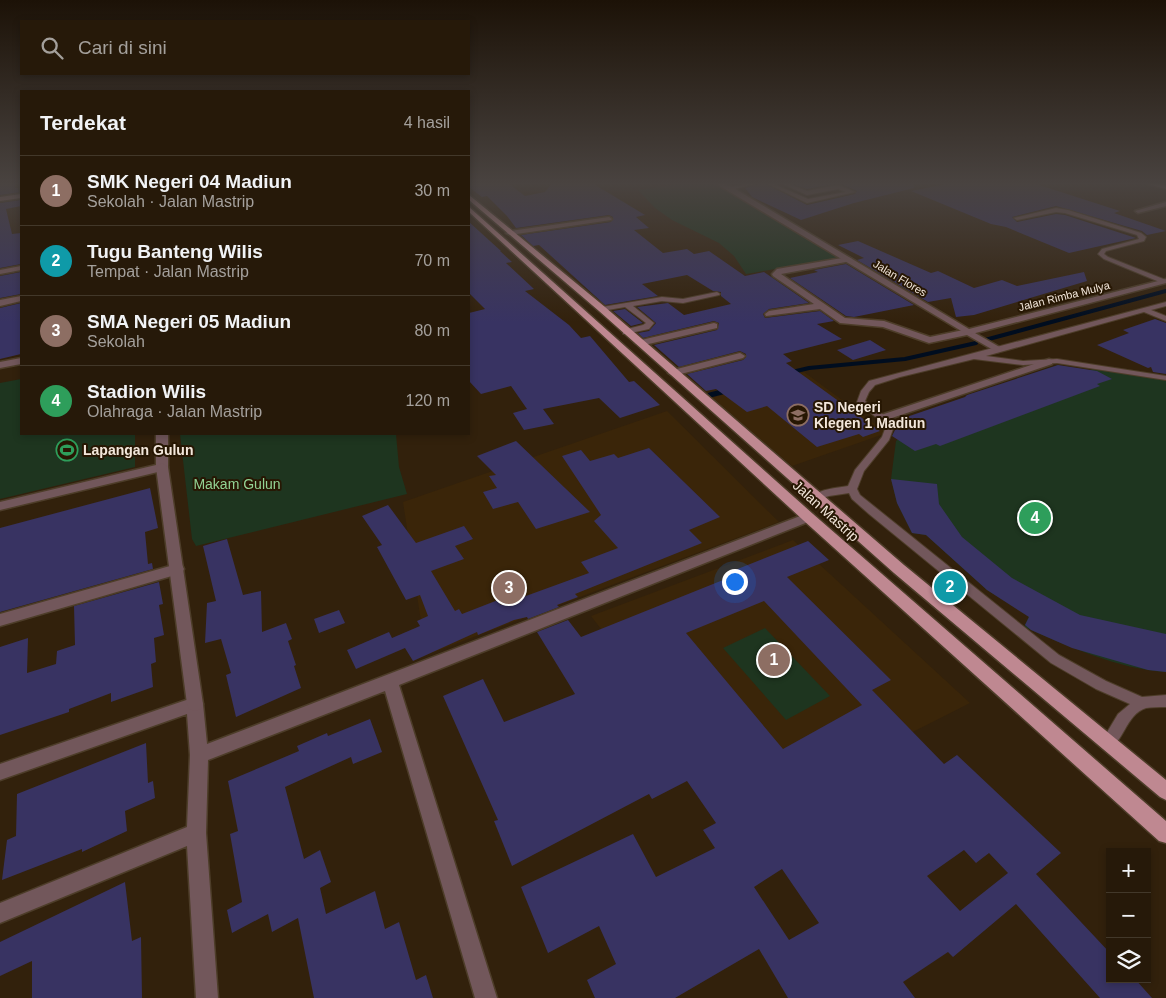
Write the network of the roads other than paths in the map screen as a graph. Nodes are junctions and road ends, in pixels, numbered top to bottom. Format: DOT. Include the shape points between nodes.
graph roads {
  1 [pos="491,230"];
  2 [pos="506,230"];
  3 [pos="534,230"];
  4 [pos="799,230"];
  5 [pos="1126,230"];
  6 [pos="510,233"];
  7 [pos="535,254"];
  8 [pos="522,257"];
  9 [pos="848,259"];
  10 [pos="20,268"];
  11 [pos="0,272"];
  12 [pos="1165,281"];
  13 [pos="717,294"];
  14 [pos="20,299"];
  15 [pos="0,303"];
  16 [pos="1166,304"];
  17 [pos="627,305"];
  18 [pos="820,306"];
  19 [pos="602,310"];
  20 [pos="1145,310"];
  21 [pos="769,314"];
  22 [pos="1166,319"];
  23 [pos="714,326"];
  24 [pos="626,332"];
  25 [pos="969,332"];
  26 [pos="640,343"];
  27 [pos="997,349"];
  28 [pos="740,356"];
  29 [pos="976,356"];
  30 [pos="20,361"];
  31 [pos="1048,362"];
  32 [pos="0,365"];
  33 [pos="674,372"];
  34 [pos="1166,378"];
  35 [pos="882,418"];
  36 [pos="162,435"];
  37 [pos="162,467"];
  38 [pos="852,489"];
  39 [pos="816,497"];
  40 [pos="0,506"];
  41 [pos="808,517"];
  42 [pos="177,569"];
  43 [pos="0,620"];
  44 [pos="390,682"];
  45 [pos="1166,701"];
  46 [pos="1141,703"];
  47 [pos="195,704"];
  48 [pos="1108,743"];
  49 [pos="199,755"];
  50 [pos="0,772"];
  51 [pos="1166,791"];
  52 [pos="196,833"];
  53 [pos="1166,834"];
  54 [pos="0,913"];
  55 [pos="207,998"];
  56 [pos="486,998"];
  1 -- 8 [label="main road, Jalan Mastrip"];
  2 -- 6 [label="main road, Jalan Mastrip"];
  3 -- 6 [label="street"];
  4 -- 9 [label="street, Jalan Flores"];
  5 -- 12 [label="lane" via="1139,234 1142,240 1104,250 1101,254"];
  6 -- 7 [label="main road, Jalan Mastrip"];
  7 -- 8 [label="main road"];
  7 -- 19 [label="main road, Jalan Mastrip"];
  8 -- 41 [label="main road, Jalan Mastrip"];
  9 -- 18 [label="street, Jalan Rimba Mulya" via="776,272"];
  9 -- 25 [label="street, Jalan Flores"];
  10 -- 11 [label="street"];
  12 -- 25 [label="street, Jalan Rimba Mulya"];
  13 -- 17 [label="lane" via="683,301 669,299"];
  14 -- 15 [label="street"];
  16 -- 20 [label="lane"];
  17 -- 19 [label="lane"];
  17 -- 24 [label="lane" via="650,323"];
  18 -- 21 [label="street"];
  18 -- 25 [label="street, Jalan Rimba Mulya" via="843,321 884,324 930,340"];
  19 -- 24 [label="main road, Jalan Mastrip"];
  20 -- 22 [label="lane"];
  20 -- 27 [label="lane"];
  23 -- 26 [label="street"];
  24 -- 26 [label="main road, Jalan Mastrip"];
  25 -- 27 [label="street, Jalan Flores"];
  26 -- 33 [label="main road, Jalan Mastrip"];
  27 -- 29 [label="lane"];
  28 -- 33 [label="street"];
  29 -- 31 [label="lane" via="1023,363"];
  29 -- 35 [label="lane" via="872,383 861,402"];
  30 -- 32 [label="street"];
  31 -- 34 [label="lane"];
  31 -- 35 [label="street"];
  33 -- 39 [label="main road, Jalan Mastrip"];
  35 -- 38 [label="lane" via="889,429 888,434 860,470"];
  36 -- 37 [label="street"];
  37 -- 40 [label="street"];
  37 -- 42 [label="street"];
  38 -- 39 [label="lane"];
  38 -- 46 [label="lane" via="867,507 1055,659"];
  39 -- 48 [label="main road, Jalan Mastrip"];
  41 -- 44 [label="street"];
  41 -- 53 [label="main road, Jalan Mastrip"];
  42 -- 43 [label="street"];
  42 -- 47 [label="street"];
  44 -- 49 [label="street"];
  44 -- 56 [label="street"];
  45 -- 46 [label="lane"];
  46 -- 48 [label="lane" via="1123,718"];
  47 -- 49 [label="street"];
  47 -- 50 [label="street"];
  48 -- 51 [label="main road, Jalan Mastrip"];
  49 -- 52 [label="street"];
  52 -- 54 [label="street"];
  52 -- 55 [label="street"];
}
